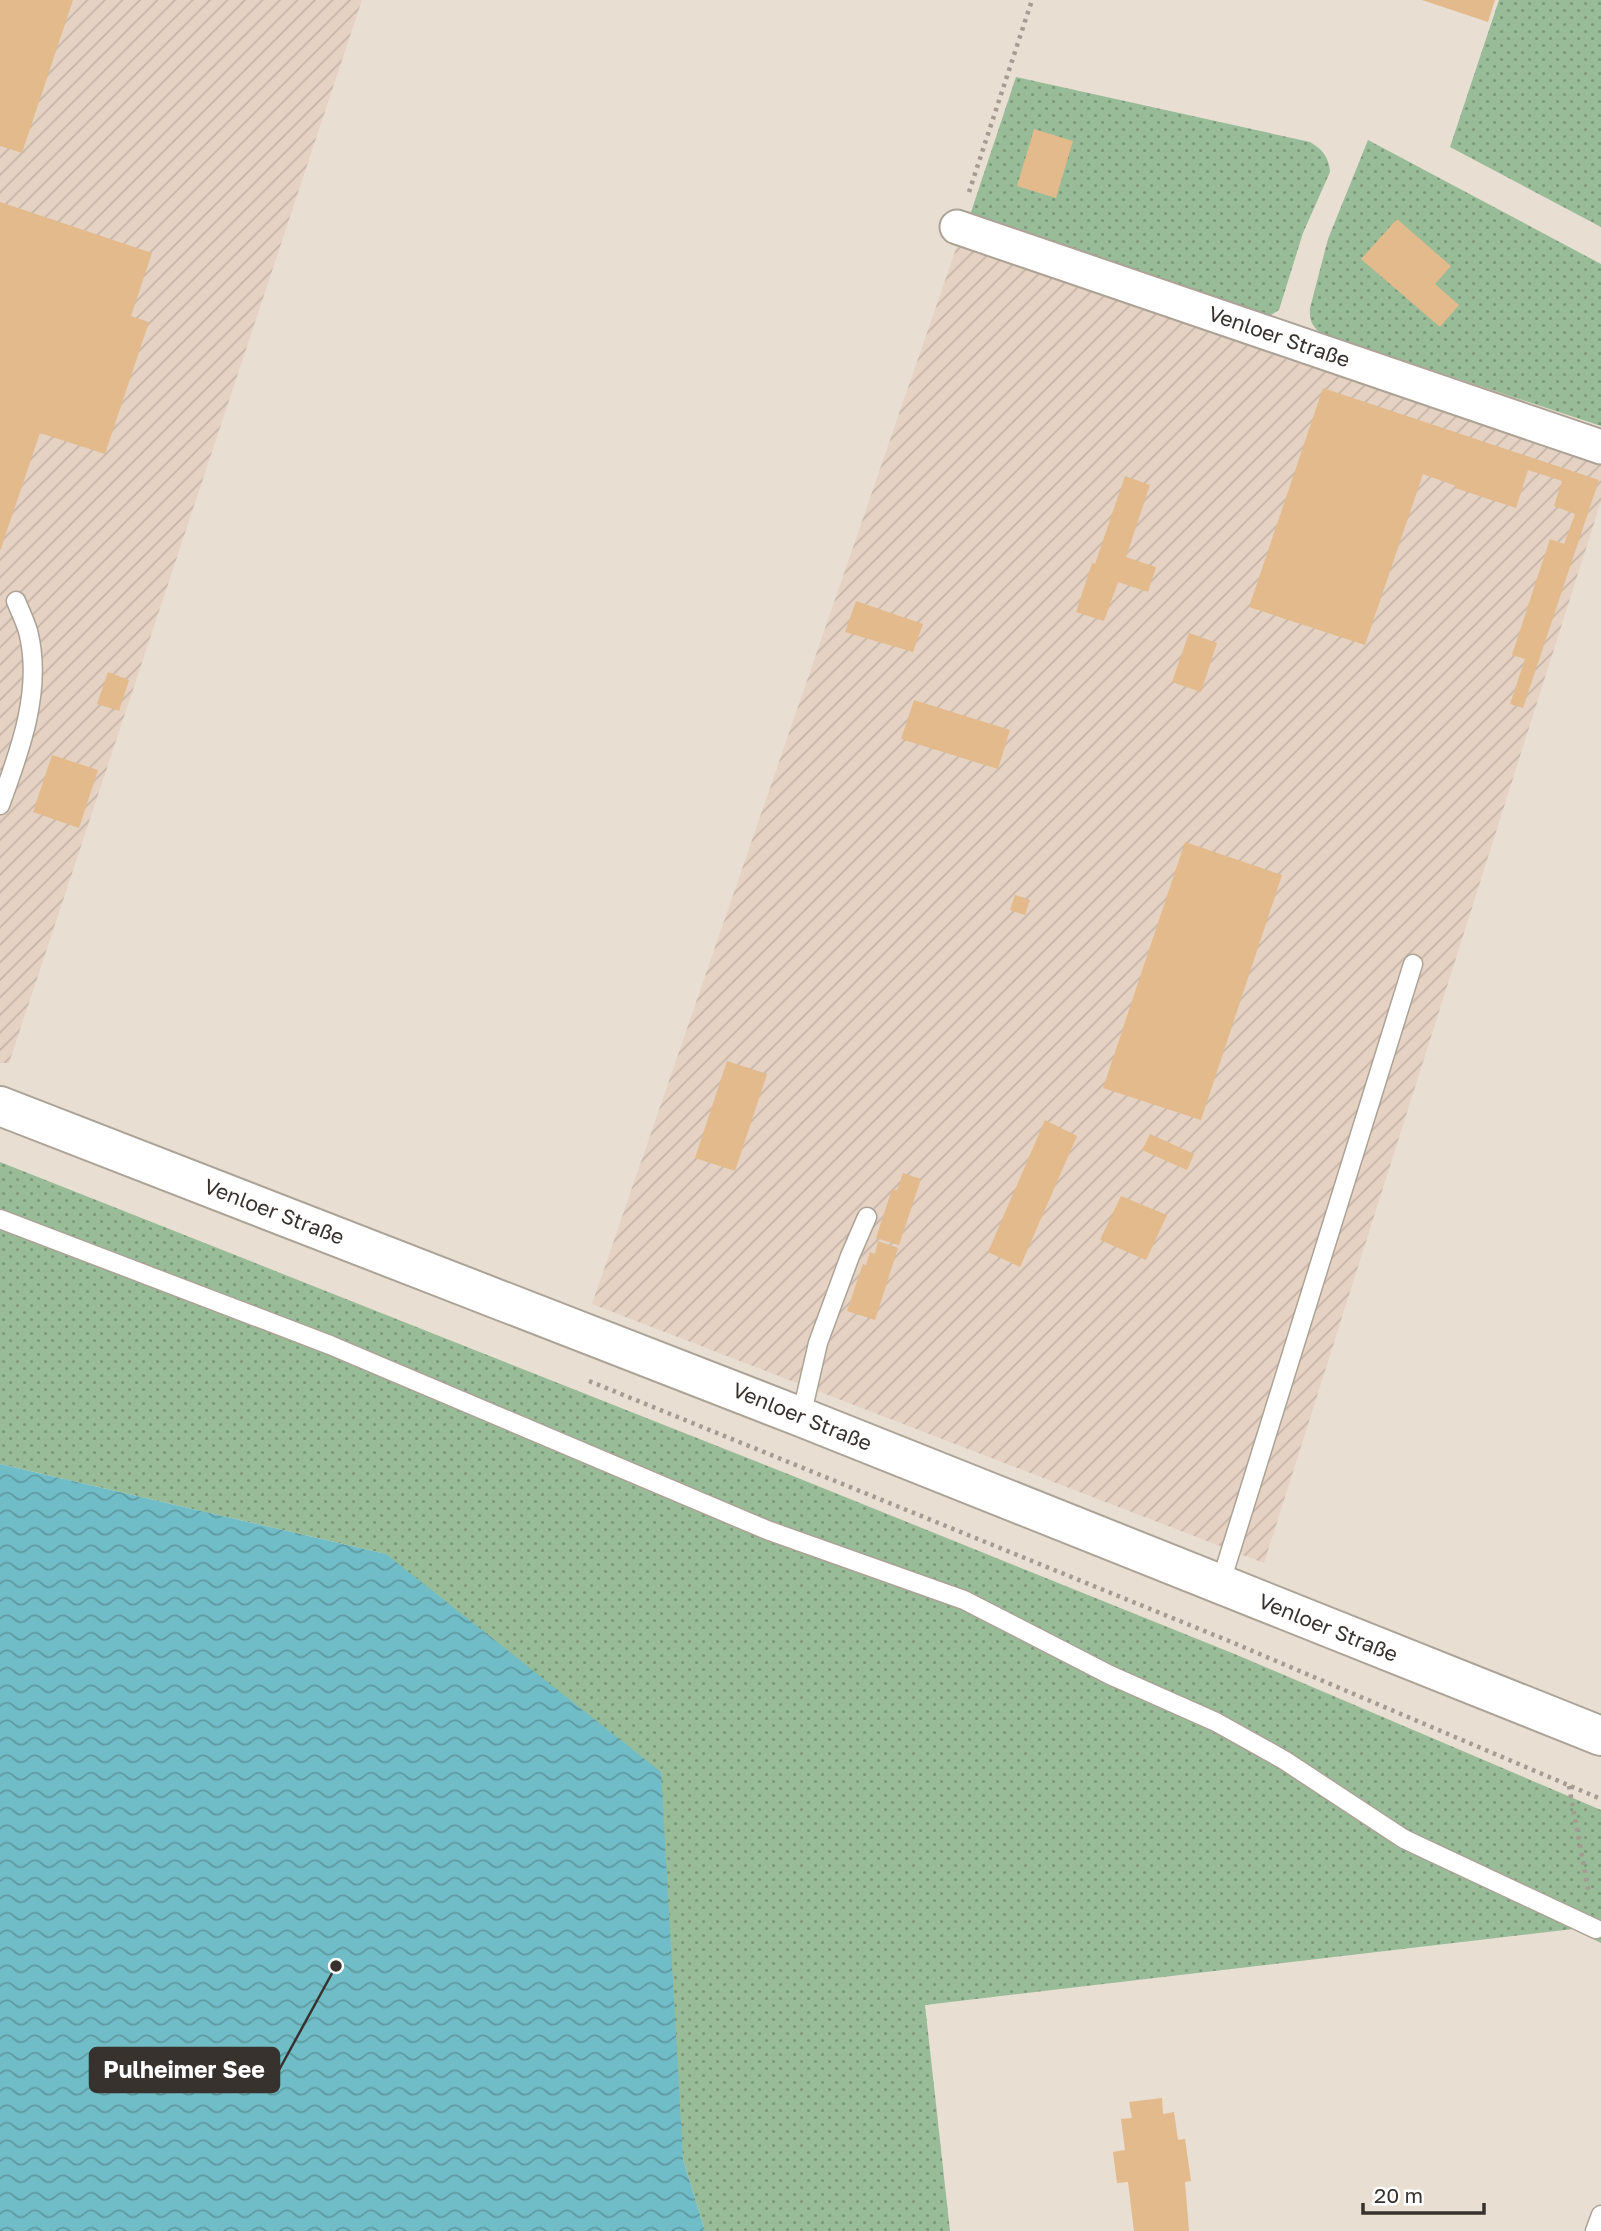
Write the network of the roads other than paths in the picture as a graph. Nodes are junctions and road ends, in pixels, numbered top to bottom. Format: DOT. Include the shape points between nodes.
graph roads {
  1 [pos="957,227"];
  2 [pos="1601,447"];
  3 [pos="16,601"];
  4 [pos="0,805"];
  5 [pos="1413,964"];
  6 [pos="0,1106"];
  7 [pos="867,1217"];
  8 [pos="0,1219"];
  9 [pos="801,1417"];
  10 [pos="1220,1585"];
  11 [pos="1601,1737"];
  12 [pos="1596,1929"];
  13 [pos="1601,2215"];
  14 [pos="1595,2231"];
  1 -- 2 [label="street, Venloer Straße"];
  3 -- 4 [label="lane" via="28,632 31,693 22,745"];
  5 -- 10 [label="lane"];
  6 -- 9 [label="main road, Venloer Straße"];
  7 -- 9 [label="lane" via="818,1343"];
  8 -- 12 [label="lane" via="330,1345 766,1530 964,1600 1110,1675 1216,1722 1284,1760 1404,1839"];
  9 -- 10 [label="main road, Venloer Straße"];
  10 -- 11 [label="main road, Venloer Straße"];
  13 -- 14 [label="lane"];
}
